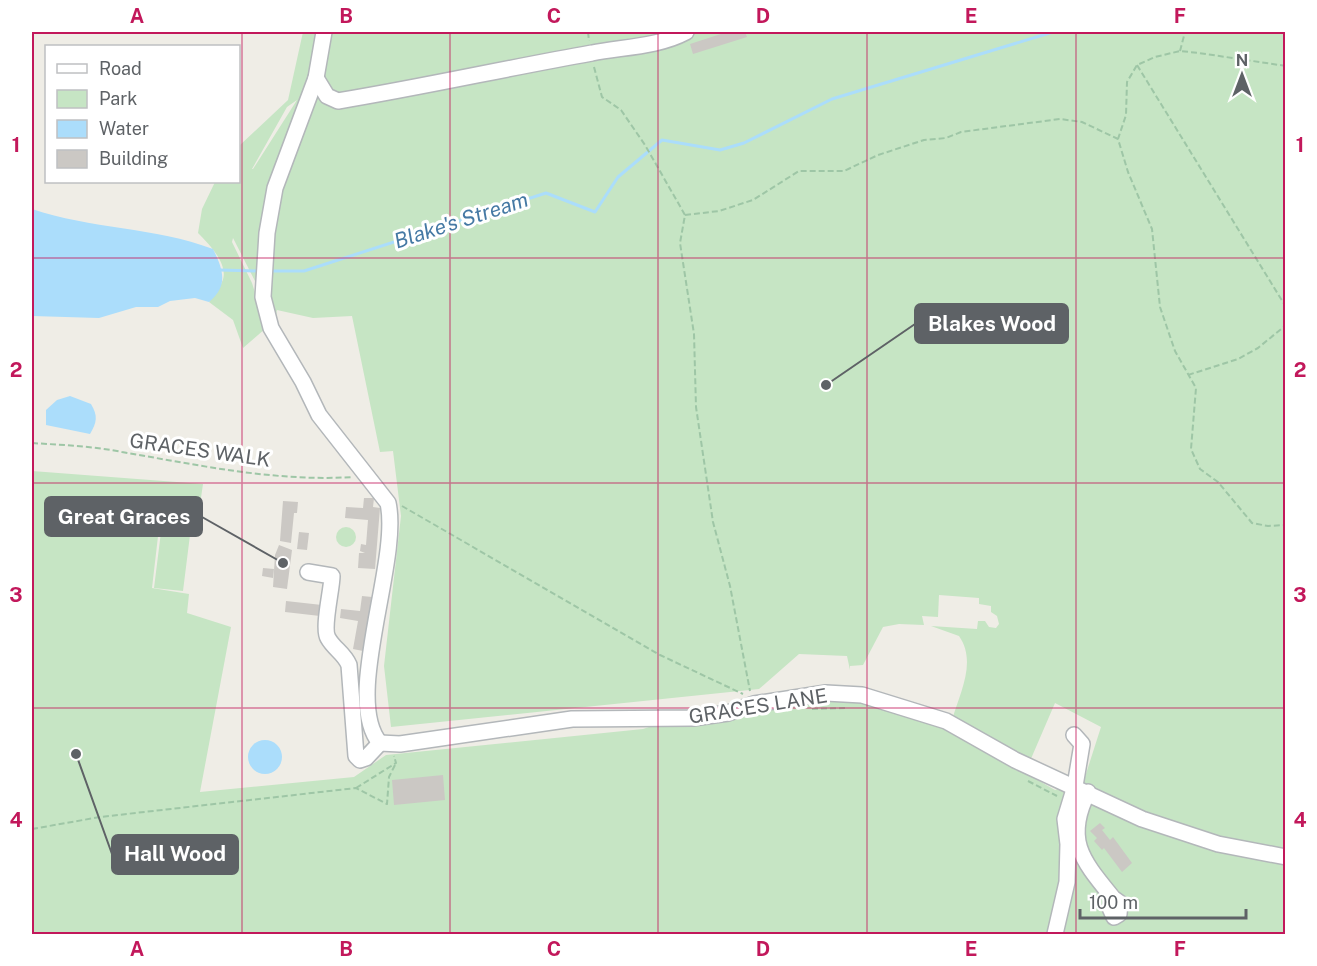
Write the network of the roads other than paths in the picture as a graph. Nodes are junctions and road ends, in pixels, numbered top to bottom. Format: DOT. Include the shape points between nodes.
graph roads {
  1 [pos="324,32"];
  2 [pos="686,32"];
  3 [pos="316,78"];
  4 [pos="308,572"];
  5 [pos="1074,735"];
  6 [pos="386,744"];
  7 [pos="1082,789"];
  8 [pos="1286,857"];
  9 [pos="1113,898"];
  10 [pos="1055,934"];
  1 -- 3 [label="street"];
  2 -- 3 [label="street" via="644,45 338,101 327,96"];
  3 -- 6 [label="street" via="275,188 262,297 271,328 319,415 386,498 390,512 386,562 372,638 368,707 372,733"];
  4 -- 6 [label="street" via="332,576 326,630 328,639 349,664 356,756 360,760 366,758"];
  5 -- 7 [label="street" via="1082,744"];
  6 -- 7 [label="street, GRACES LANE" via="573,719 693,718 826,693 861,695 946,721 1015,760"];
  7 -- 8 [label="street, GRACES LANE" via="1142,819 1218,844"];
  7 -- 9 [label="street" via="1076,839 1083,860"];
  7 -- 10 [label="street" via="1065,819 1067,882"];
}
